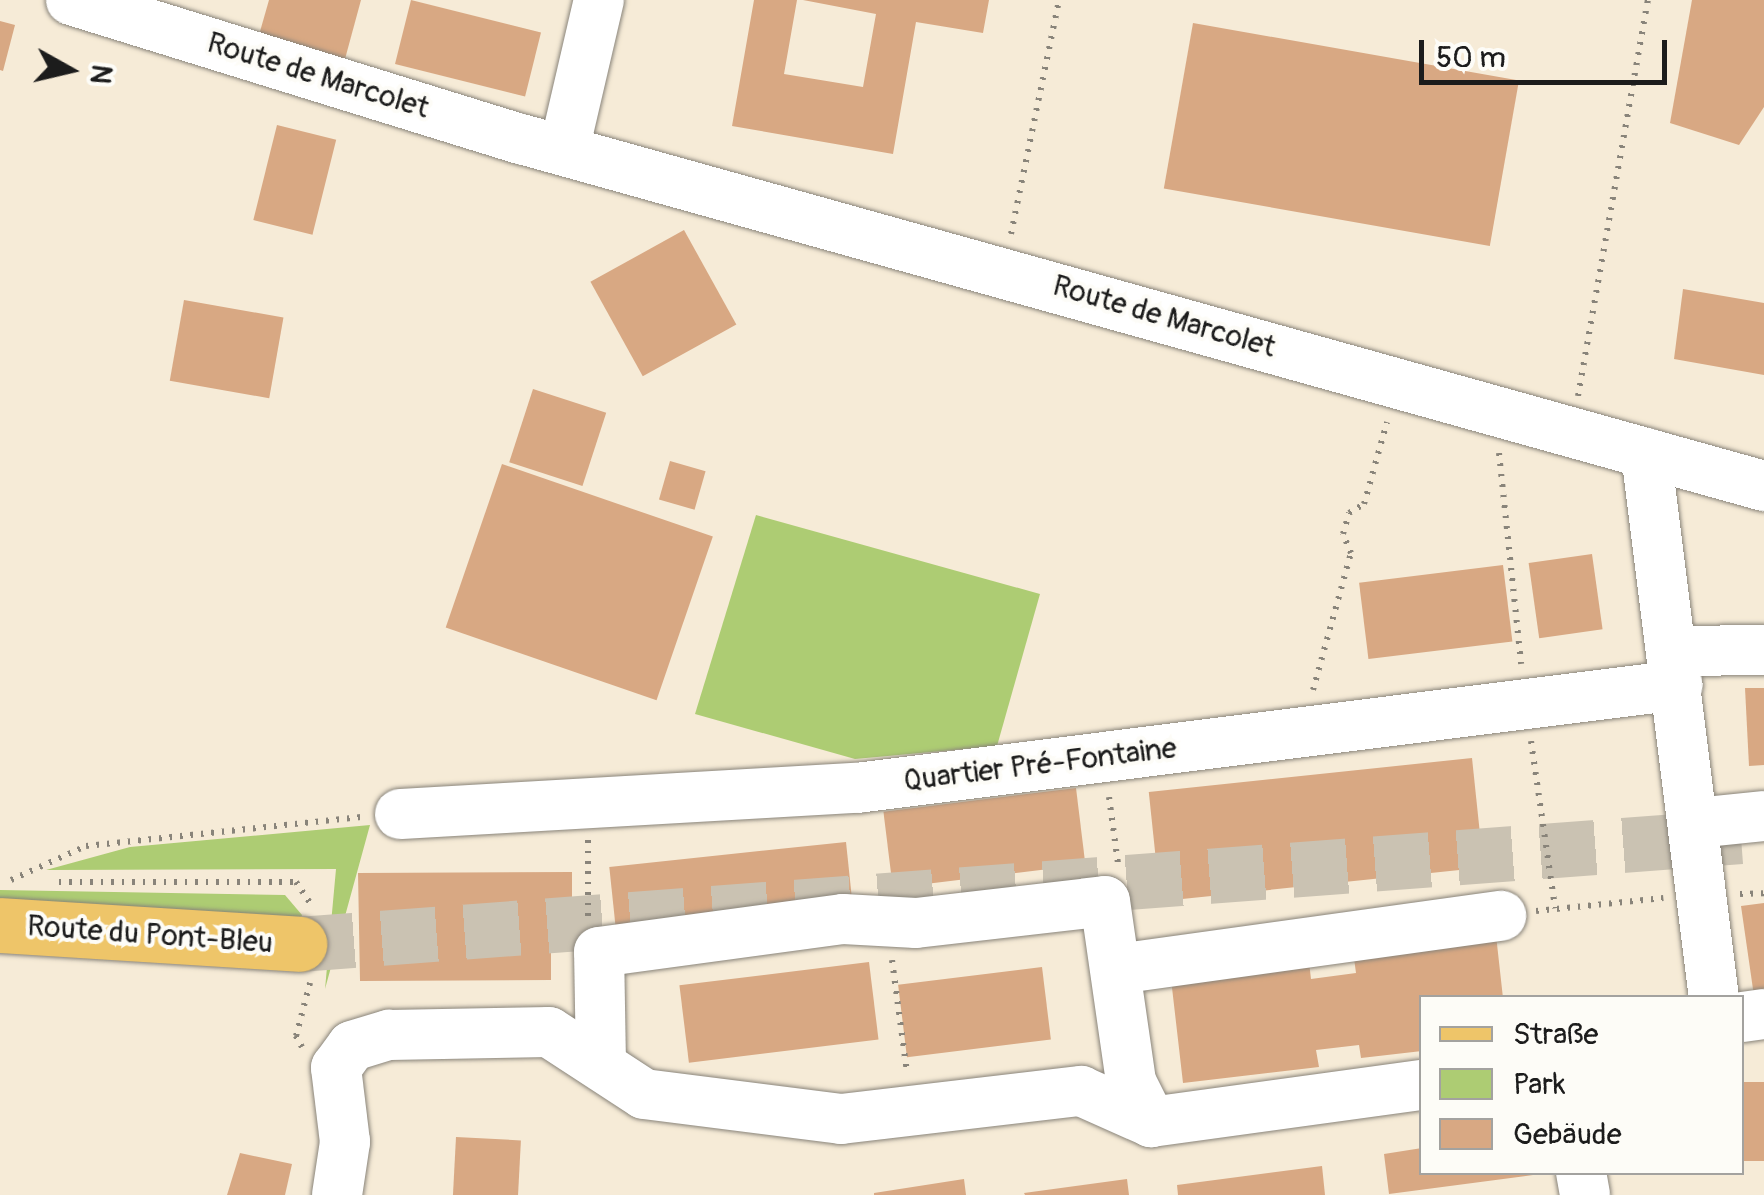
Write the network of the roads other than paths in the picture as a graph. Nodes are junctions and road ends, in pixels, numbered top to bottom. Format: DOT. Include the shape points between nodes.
graph roads {
  1 [pos="72,0"];
  2 [pos="599,0"];
  3 [pos="564,150"];
  4 [pos="1646,454"];
  5 [pos="1764,486"];
  6 [pos="1764,650"];
  7 [pos="1676,668"];
  8 [pos="400,814"];
  9 [pos="1764,816"];
  10 [pos="1696,823"];
  11 [pos="1501,916"];
  12 [pos="0,925"];
  13 [pos="299,944"];
  14 [pos="1117,969"];
  15 [pos="1714,995"];
  16 [pos="602,1063"];
  17 [pos="1419,1085"];
  18 [pos="1151,1122"];
  19 [pos="342,1185"];
  1 -- 3 [label="street, Route de Marcolet"];
  2 -- 3 [label="street"];
  3 -- 4 [label="street, Route de Marcolet"];
  4 -- 5 [label="street, Route de Marcolet"];
  4 -- 7 [label="street"];
  6 -- 7 [label="street, Quartier Pré-Fontaine"];
  7 -- 8 [label="street, Quartier Pré-Fontaine" via="1526,701 857,788"];
  7 -- 10 [label="street"];
  9 -- 10 [label="street"];
  10 -- 15 [label="street"];
  11 -- 14 [label="street"];
  12 -- 13 [label="main road, Route du Pont-Bleu"];
  14 -- 16 [label="street" via="1105,900 599,952"];
  14 -- 18 [label="street" via="1132,1082"];
  16 -- 18 [label="street" via="644,1094 816,1118 1081,1092"];
  16 -- 19 [label="street" via="548,1032 361,1040 336,1068"];
  17 -- 18 [label="street"];
}
